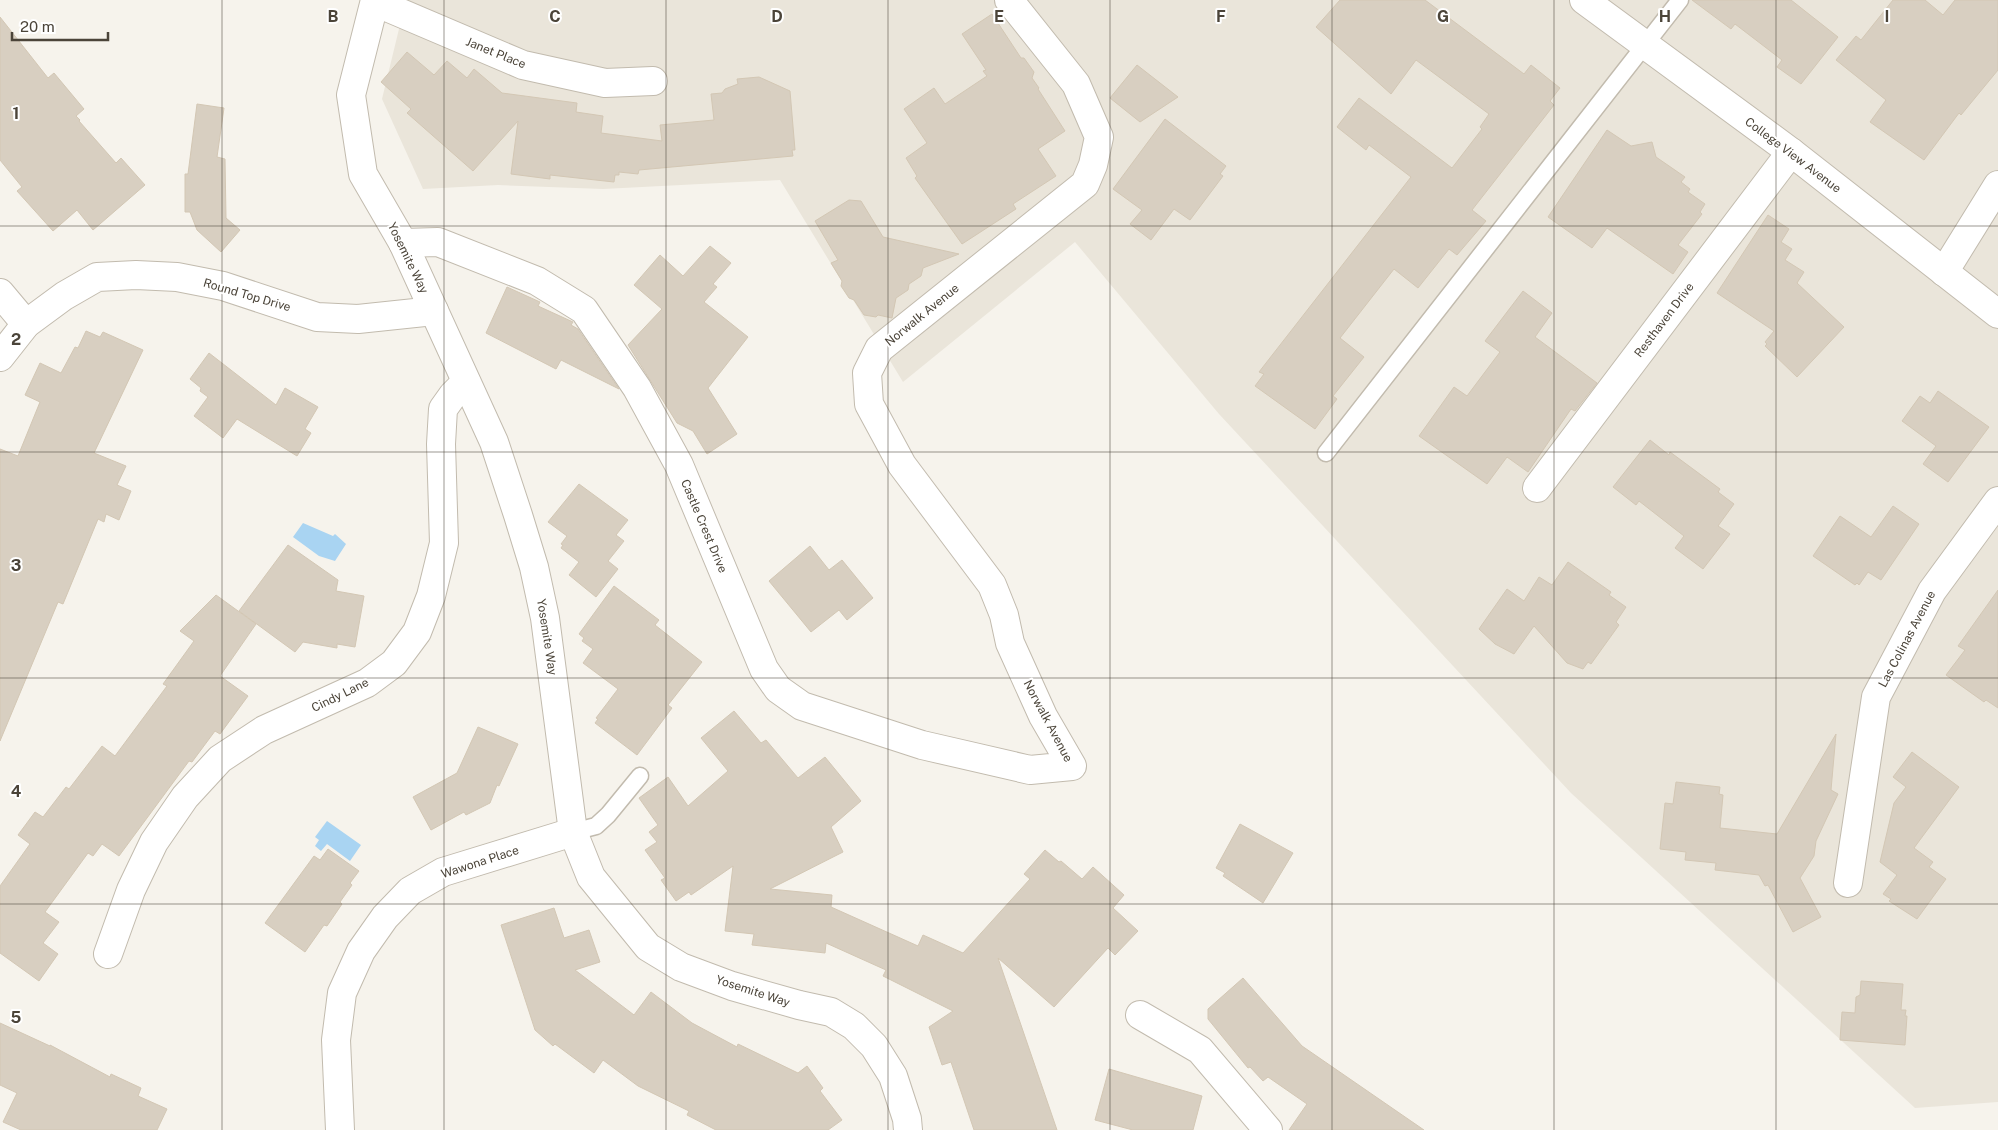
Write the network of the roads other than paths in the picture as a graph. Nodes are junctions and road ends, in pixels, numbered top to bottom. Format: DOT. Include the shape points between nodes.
graph roads {
  1 [pos="1008,0"];
  2 [pos="1584,0"];
  3 [pos="1680,0"];
  4 [pos="375,1"];
  5 [pos="1646,46"];
  6 [pos="653,81"];
  7 [pos="1791,152"];
  8 [pos="1998,185"];
  9 [pos="403,243"];
  10 [pos="1944,272"];
  11 [pos="0,293"];
  12 [pos="434,311"];
  13 [pos="1998,314"];
  14 [pos="26,324"];
  15 [pos="0,358"];
  16 [pos="466,382"];
  17 [pos="1326,453"];
  18 [pos="1537,488"];
  19 [pos="1998,502"];
  20 [pos="1030,770"];
  21 [pos="640,776"];
  22 [pos="573,832"];
  23 [pos="1848,883"];
  24 [pos="108,954"];
  25 [pos="1140,1015"];
  26 [pos="340,1130"];
  27 [pos="908,1130"];
  28 [pos="1268,1130"];
  1 -- 20 [label="street, Norwalk Avenue" via="1076,84 1099,137 1094,165 1085,184 879,349 867,373 869,404 902,466 992,585 1004,615 1010,643 1043,716 1072,766"];
  2 -- 5 [label="street, College View Avenue"];
  3 -- 5 [label="lane"];
  4 -- 6 [label="street, Janet Place" via="523,65 605,83"];
  4 -- 9 [label="street, Yosemite Way" via="351,95 363,174"];
  5 -- 7 [label="street, College View Avenue"];
  5 -- 17 [label="lane"];
  7 -- 10 [label="street, College View Avenue"];
  7 -- 18 [label="street, Resthaven Drive"];
  8 -- 10 [label="street"];
  9 -- 12 [label="street, Yosemite Way"];
  9 -- 20 [label="street, Castle Crest Drive" via="438,242 537,281 584,310 637,388 679,466 764,669 778,689 802,706 922,745"];
  10 -- 13 [label="street, College View Avenue"];
  11 -- 14 [label="street"];
  12 -- 14 [label="street, Round Top Drive" via="358,319 317,317 223,286 177,277 136,274 98,277 64,296"];
  12 -- 16 [label="street, Yosemite Way"];
  14 -- 15 [label="street, Round Top Drive"];
  16 -- 22 [label="street, Yosemite Way" via="494,442 534,567 546,618"];
  16 -- 24 [label="street, Cindy Lane" via="443,409 444,544 431,596 417,632 394,663 367,684 264,730 220,760 185,797 154,842 131,890"];
  19 -- 23 [label="street, Las Colinas Avenue" via="1932,591 1876,697"];
  21 -- 22 [label="lane" via="596,826"];
  22 -- 26 [label="street, Wawona Place" via="443,872 410,891 385,917 361,951 342,992 336,1040"];
  22 -- 27 [label="street, Yosemite Way" via="591,877 648,947 681,967 732,986 831,1012 854,1026 874,1046 893,1076"];
  25 -- 28 [label="street" via="1200,1050"];
}
